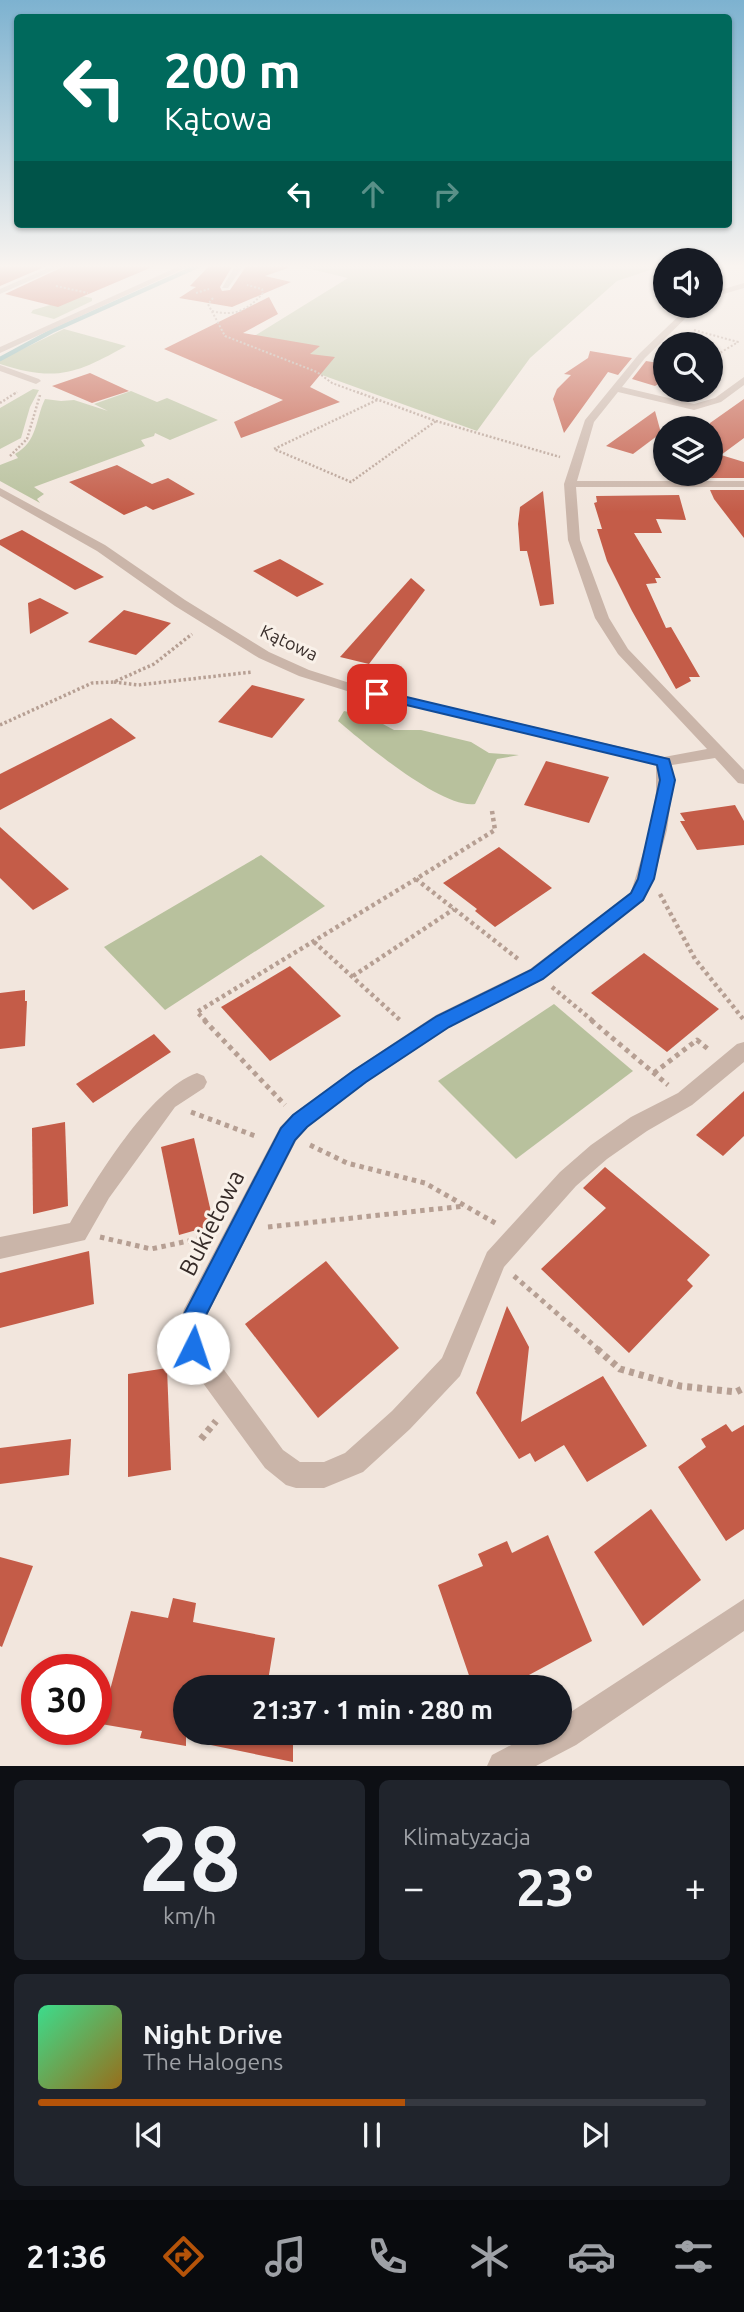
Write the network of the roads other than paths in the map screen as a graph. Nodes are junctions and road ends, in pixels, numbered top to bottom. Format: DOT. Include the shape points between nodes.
graph roads {
  1 [pos="651,347"];
  2 [pos="0,368"];
  3 [pos="744,380"];
  4 [pos="36,381"];
  5 [pos="618,389"];
  6 [pos="570,484"];
  7 [pos="744,484"];
  8 [pos="0,491"];
  9 [pos="721,753"];
  10 [pos="664,762"];
  11 [pos="744,779"];
  12 [pos="735,1057"];
  13 [pos="197,1082"];
  14 [pos="0,1248"];
  15 [pos="744,1614"];
  16 [pos="503,1766"];
  1 -- 5 [label="street"];
  2 -- 4 [label="street"];
  3 -- 5 [label="street" via="718,400 694,407"];
  5 -- 6 [label="street" via="589,422"];
  6 -- 7 [label="street"];
  6 -- 9 [label="street" via="574,540 602,618 623,651"];
  8 -- 10 [label="street, Kątowa" via="101,548 264,655 304,673"];
  9 -- 10 [label="street, Kątowa"];
  9 -- 11 [label="street"];
  10 -- 12 [label="street, Bukietowa" via="667,780 646,879 638,896 537,975 443,1021 294,1127 193,1318 193,1348 274,1459 296,1475 324,1475 354,1463 451,1367 495,1260 516,1234 599,1152 685,1099"];
  13 -- 14 [label="street" via="167,1103 101,1191 77,1232"];
  15 -- 16 [label="street" via="565,1734"];
}
